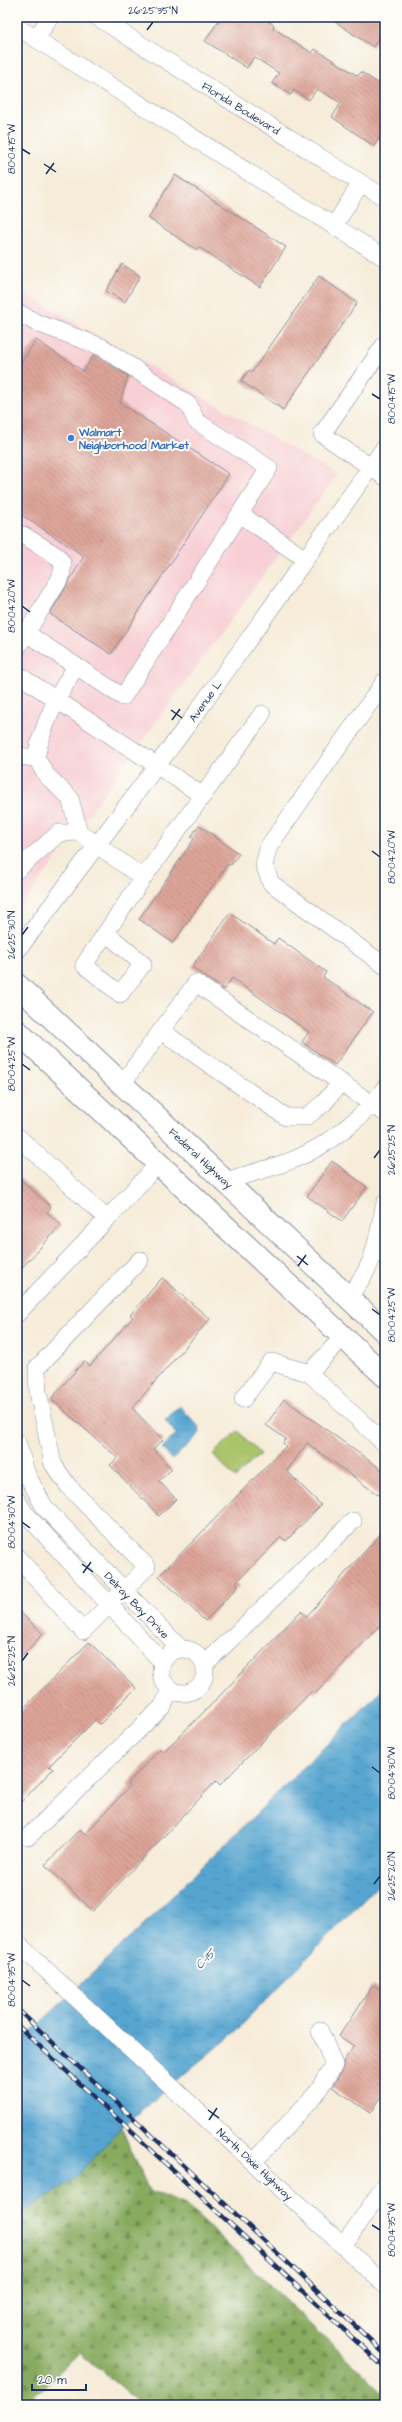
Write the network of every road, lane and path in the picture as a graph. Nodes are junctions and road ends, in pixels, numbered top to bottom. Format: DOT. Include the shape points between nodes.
graph roads {
  1 [pos="50,17"];
  2 [pos="97,17"];
  3 [pos="17,27"];
  4 [pos="36,39"];
  5 [pos="361,183"];
  6 [pos="385,198"];
  7 [pos="334,226"];
  8 [pos="385,258"];
  9 [pos="17,312"];
  10 [pos="385,344"];
  11 [pos="385,447"];
  12 [pos="370,467"];
  13 [pos="385,477"];
  14 [pos="240,514"];
  15 [pos="19,537"];
  16 [pos="305,559"];
  17 [pos="26,633"];
  18 [pos="17,648"];
  19 [pos="76,666"];
  20 [pos="17,674"];
  21 [pos="385,681"];
  22 [pos="56,699"];
  23 [pos="262,714"];
  24 [pos="17,756"];
  25 [pos="36,758"];
  26 [pos="158,765"];
  27 [pos="202,795"];
  28 [pos="79,832"];
  29 [pos="97,845"];
  30 [pos="17,870"];
  31 [pos="143,878"];
  32 [pos="106,933"];
  33 [pos="17,951"];
  34 [pos="385,966"];
  35 [pos="17,985"];
  36 [pos="17,1031"];
  37 [pos="161,1031"];
  38 [pos="341,1082"];
  39 [pos="122,1084"];
  40 [pos="385,1088"];
  41 [pos="379,1108"];
  42 [pos="17,1136"];
  43 [pos="158,1164"];
  44 [pos="225,1181"];
  45 [pos="384,1209"];
  46 [pos="107,1219"];
  47 [pos="381,1255"];
  48 [pos="140,1260"];
  49 [pos="287,1284"];
  50 [pos="348,1296"];
  51 [pos="17,1314"];
  52 [pos="385,1332"];
  53 [pos="343,1337"];
  54 [pos="385,1341"];
  55 [pos="309,1373"];
  56 [pos="385,1376"];
  57 [pos="243,1399"];
  58 [pos="17,1442"];
  59 [pos="385,1444"];
  60 [pos="53,1464"];
  61 [pos="22,1477"];
  62 [pos="17,1500"];
  63 [pos="353,1521"];
  64 [pos="17,1557"];
  65 [pos="123,1591"];
  66 [pos="109,1606"];
  67 [pos="180,1648"];
  68 [pos="162,1662"];
  69 [pos="204,1664"];
  70 [pos="170,1690"];
  71 [pos="28,1837"];
  72 [pos="17,1943"];
  73 [pos="320,2031"];
  74 [pos="253,2162"];
  75 [pos="385,2186"];
  76 [pos="343,2246"];
  77 [pos="385,2285"];
  1 -- 4 [label="street"];
  2 -- 5 [label="street, Florida Boulevard"];
  3 -- 4 [label="street"];
  4 -- 7 [label="street"];
  5 -- 6 [label="street, Florida Boulevard"];
  5 -- 7 [label="street"];
  7 -- 8 [label="street"];
  9 -- 14 [label="street" via="37,323 102,347 189,405 196,421 269,468"];
  10 -- 12 [label="street" via="322,434"];
  11 -- 12 [label="street, Avenue L"];
  12 -- 13 [label="street"];
  12 -- 16 [label="street, Avenue L"];
  14 -- 16 [label="street"];
  14 -- 19 [label="street" via="123,697"];
  15 -- 17 [label="street" via="57,556 63,564 61,577"];
  16 -- 26 [label="street, Avenue L"];
  17 -- 18 [label="street"];
  17 -- 19 [label="street"];
  19 -- 22 [label="street"];
  20 -- 22 [label="street"];
  21 -- 34 [label="street" via="269,846 264,865 271,883"];
  22 -- 25 [label="street" via="41,736"];
  22 -- 26 [label="street"];
  23 -- 27 [label="street"];
  24 -- 25 [label="street"];
  25 -- 28 [label="street" via="47,776 70,798"];
  26 -- 27 [label="street"];
  26 -- 29 [label="street, Avenue L"];
  27 -- 31 [label="street"];
  28 -- 29 [label="street"];
  28 -- 30 [label="street" via="59,833"];
  29 -- 31 [label="street"];
  29 -- 33 [label="street, Avenue L"];
  31 -- 32 [label="street"];
  35 -- 39 [label="main road, Federal Highway"];
  36 -- 43 [label="main road"];
  37 -- 38 [label="street" via="286,1117 306,1117 324,1103"];
  37 -- 38 [label="street" via="196,983"];
  37 -- 39 [label="street"];
  38 -- 41 [label="street"];
  39 -- 44 [label="main road, Federal Highway"];
  40 -- 41 [label="street"];
  41 -- 44 [label="street" via="296,1159"];
  42 -- 46 [label="street"];
  43 -- 46 [label="street"];
  43 -- 49 [label="main road"];
  44 -- 50 [label="main road, Federal Highway"];
  45 -- 47 [label="street"];
  46 -- 51 [label="street"];
  47 -- 50 [label="street"];
  48 -- 60 [label="street" via="37,1368 38,1392"];
  49 -- 50 [label="main road" via="320,1297 334,1299"];
  49 -- 53 [label="main road"];
  50 -- 52 [label="main road, Federal Highway"];
  53 -- 54 [label="main road" via="367,1333"];
  53 -- 55 [label="street"];
  53 -- 56 [label="main road"];
  55 -- 57 [label="street" via="271,1362"];
  55 -- 59 [label="street"];
  58 -- 61 [label="street, Delray Bay Drive"];
  60 -- 61 [label="street"];
  60 -- 65 [label="street" via="70,1487 147,1567"];
  61 -- 65 [label="street, Delray Bay Drive" via="45,1508"];
  62 -- 66 [label="street, Delray Bay Drive" via="24,1512"];
  63 -- 69 [label="street"];
  64 -- 66 [label="street" via="83,1631"];
  65 -- 66 [label="street"];
  65 -- 67 [label="street, Delray Bay Drive"];
  66 -- 68 [label="street, Delray Bay Drive"];
  67 -- 68 [label="street, Delray Bay Drive"];
  67 -- 69 [label="street, Delray Bay Drive" via="196,1652"];
  68 -- 70 [label="street" via="161,1677"];
  69 -- 70 [label="street" via="204,1680 193,1691 178,1693"];
  70 -- 71 [label="street" via="163,1706"];
  72 -- 74 [label="street, North Dixie Highway"];
  73 -- 74 [label="street" via="334,2065 315,2096"];
  74 -- 76 [label="street, North Dixie Highway"];
  75 -- 76 [label="street"];
  76 -- 77 [label="street, North Dixie Highway"];
}
